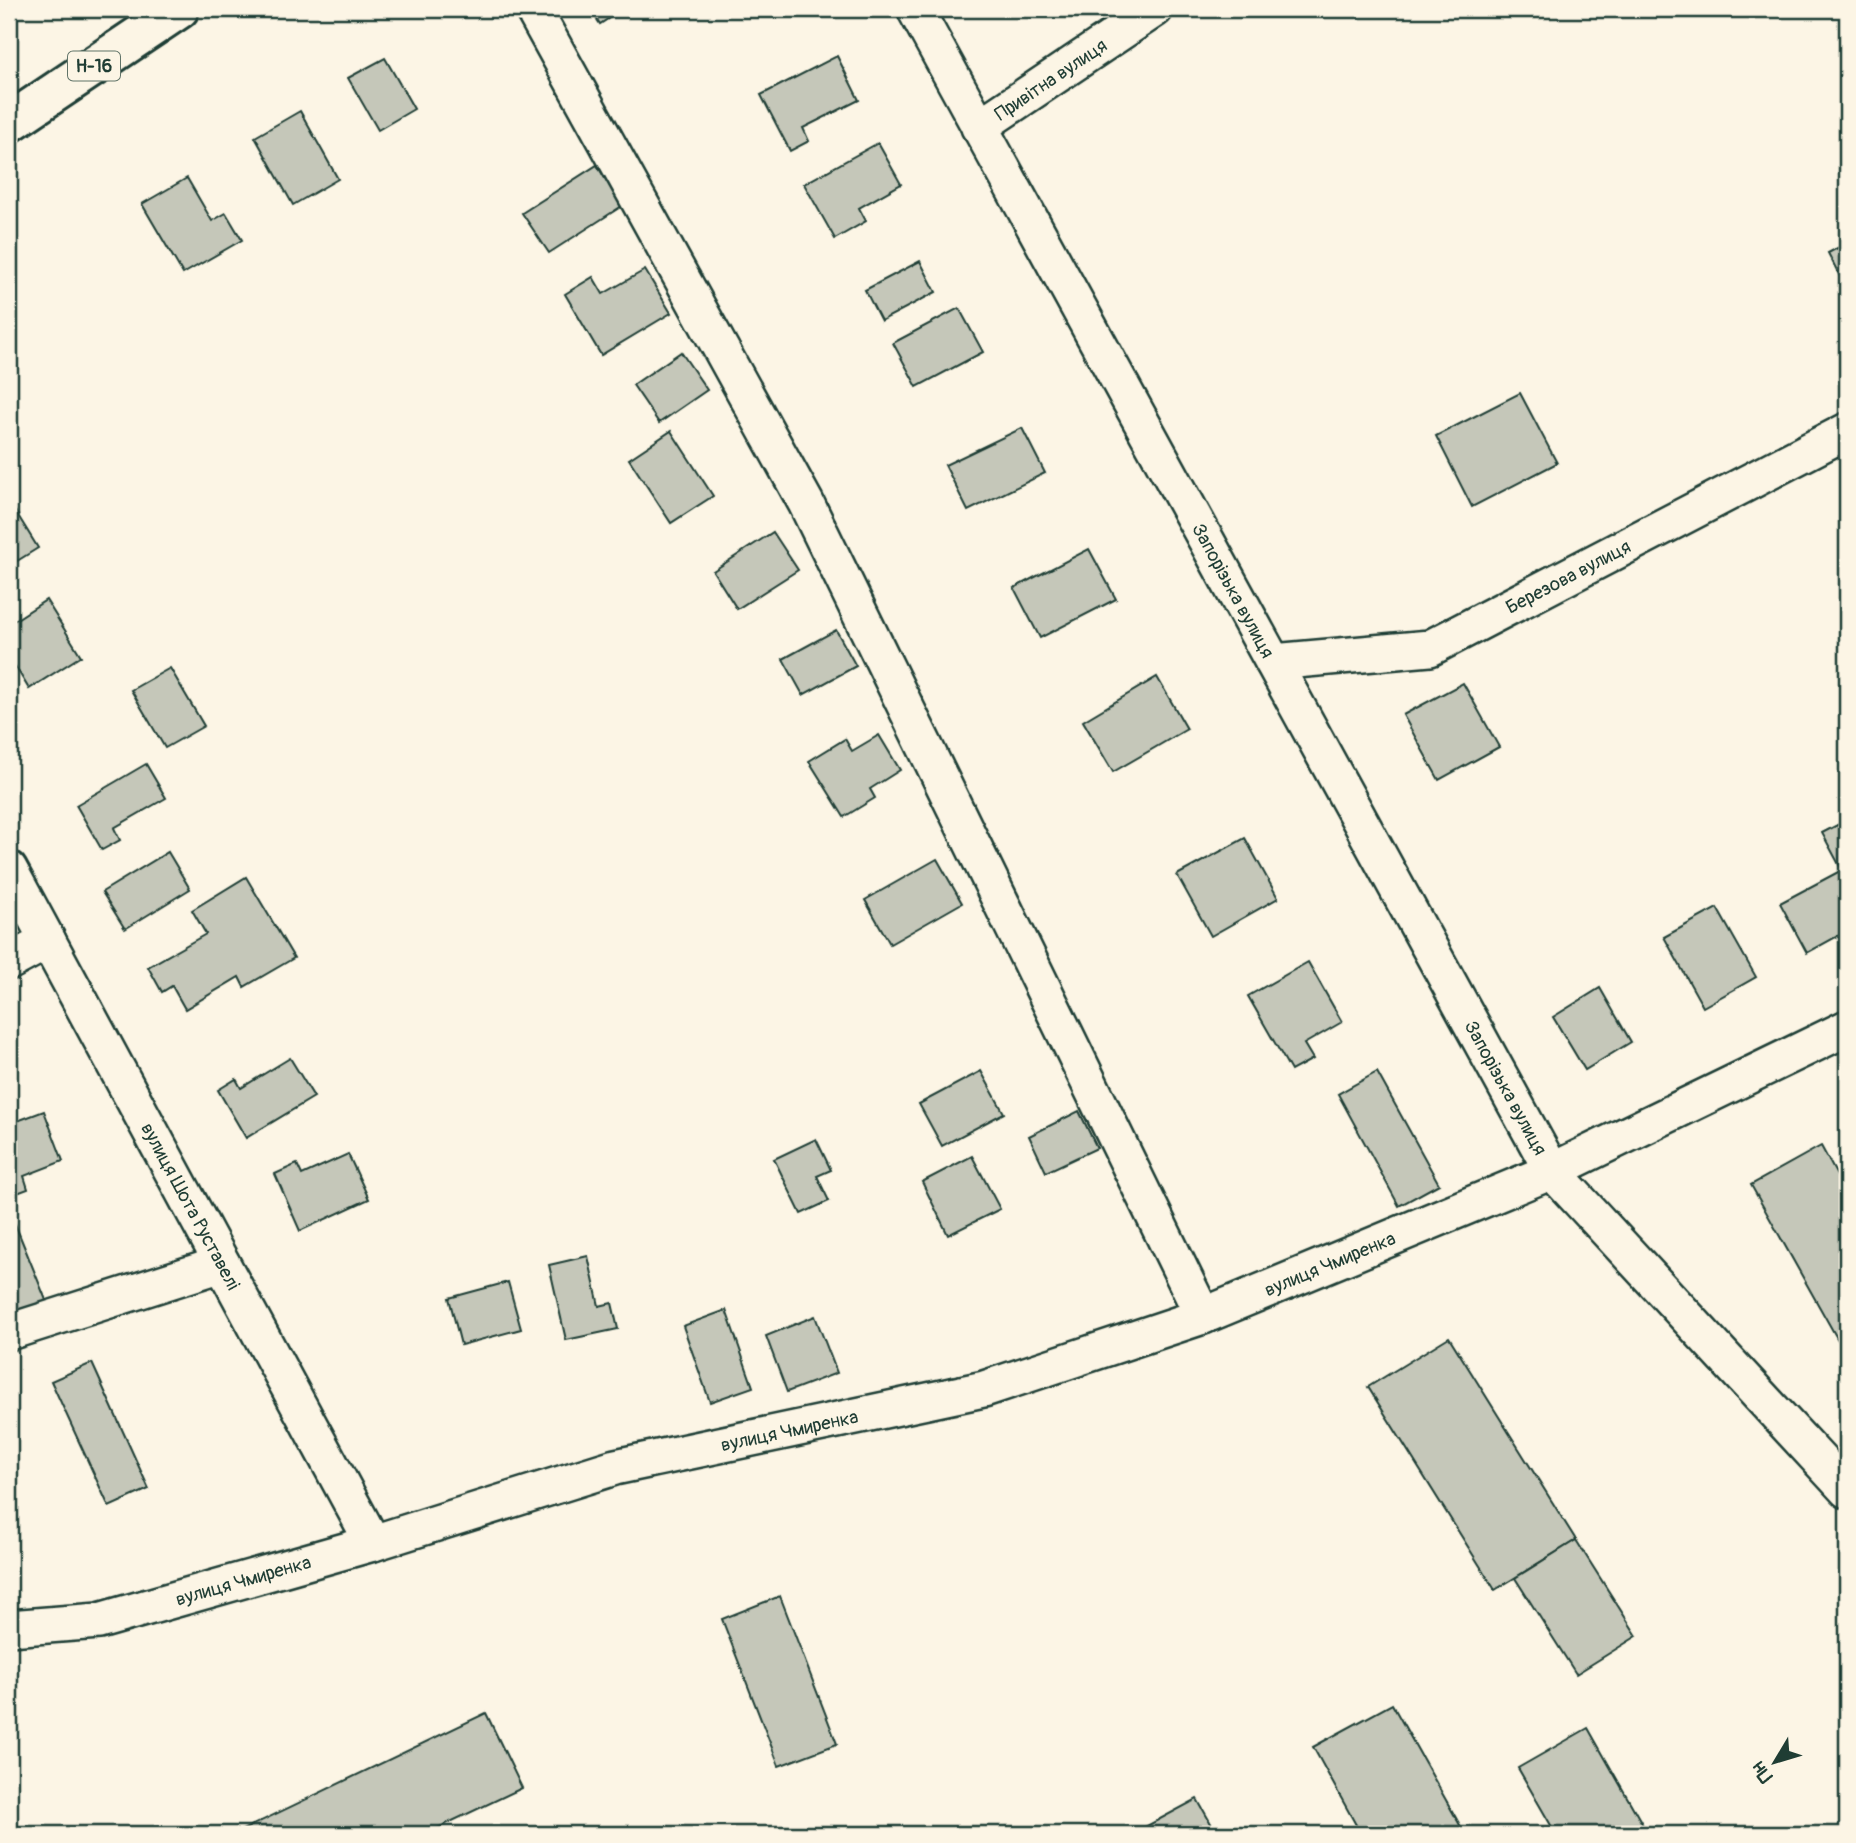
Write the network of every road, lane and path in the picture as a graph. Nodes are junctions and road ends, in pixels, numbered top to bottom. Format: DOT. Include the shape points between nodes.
graph roads {
  1 [pos="179,9"];
  2 [pos="533,9"];
  3 [pos="915,9"];
  4 [pos="1155,9"];
  5 [pos="9,123"];
  6 [pos="979,127"];
  7 [pos="1847,431"];
  8 [pos="1273,662"];
  9 [pos="9,869"];
  10 [pos="48,941"];
  11 [pos="9,962"];
  12 [pos="1847,1028"];
  13 [pos="1552,1171"];
  14 [pos="222,1264"];
  15 [pos="1203,1316"];
  16 [pos="9,1332"];
  17 [pos="1847,1490"];
  18 [pos="373,1543"];
  19 [pos="9,1628"];
  1 -- 5 [label="main road, Н-16"];
  2 -- 15 [label="street" via="806,503"];
  3 -- 6 [label="street, Запорізька вулиця"];
  4 -- 6 [label="street, Привітна вулиця"];
  6 -- 8 [label="street, Запорізька вулиця"];
  7 -- 8 [label="street, Березова вулиця" via="1430,648"];
  8 -- 13 [label="street, Запорізька вулиця"];
  9 -- 10 [label="street, вулиця Шота Руставелі"];
  10 -- 11 [label="street"];
  10 -- 14 [label="street, вулиця Шота Руставелі"];
  12 -- 13 [label="street, Запорізька вулиця"];
  13 -- 15 [label="street, вулиця Чмиренка"];
  13 -- 17 [label="street, Запорізька вулиця"];
  14 -- 16 [label="street"];
  14 -- 18 [label="street, вулиця Шота Руставелі"];
  15 -- 18 [label="street, вулиця Чмиренка" via="984,1389 614,1467"];
  18 -- 19 [label="street, вулиця Чмиренка" via="99,1621"];
}
